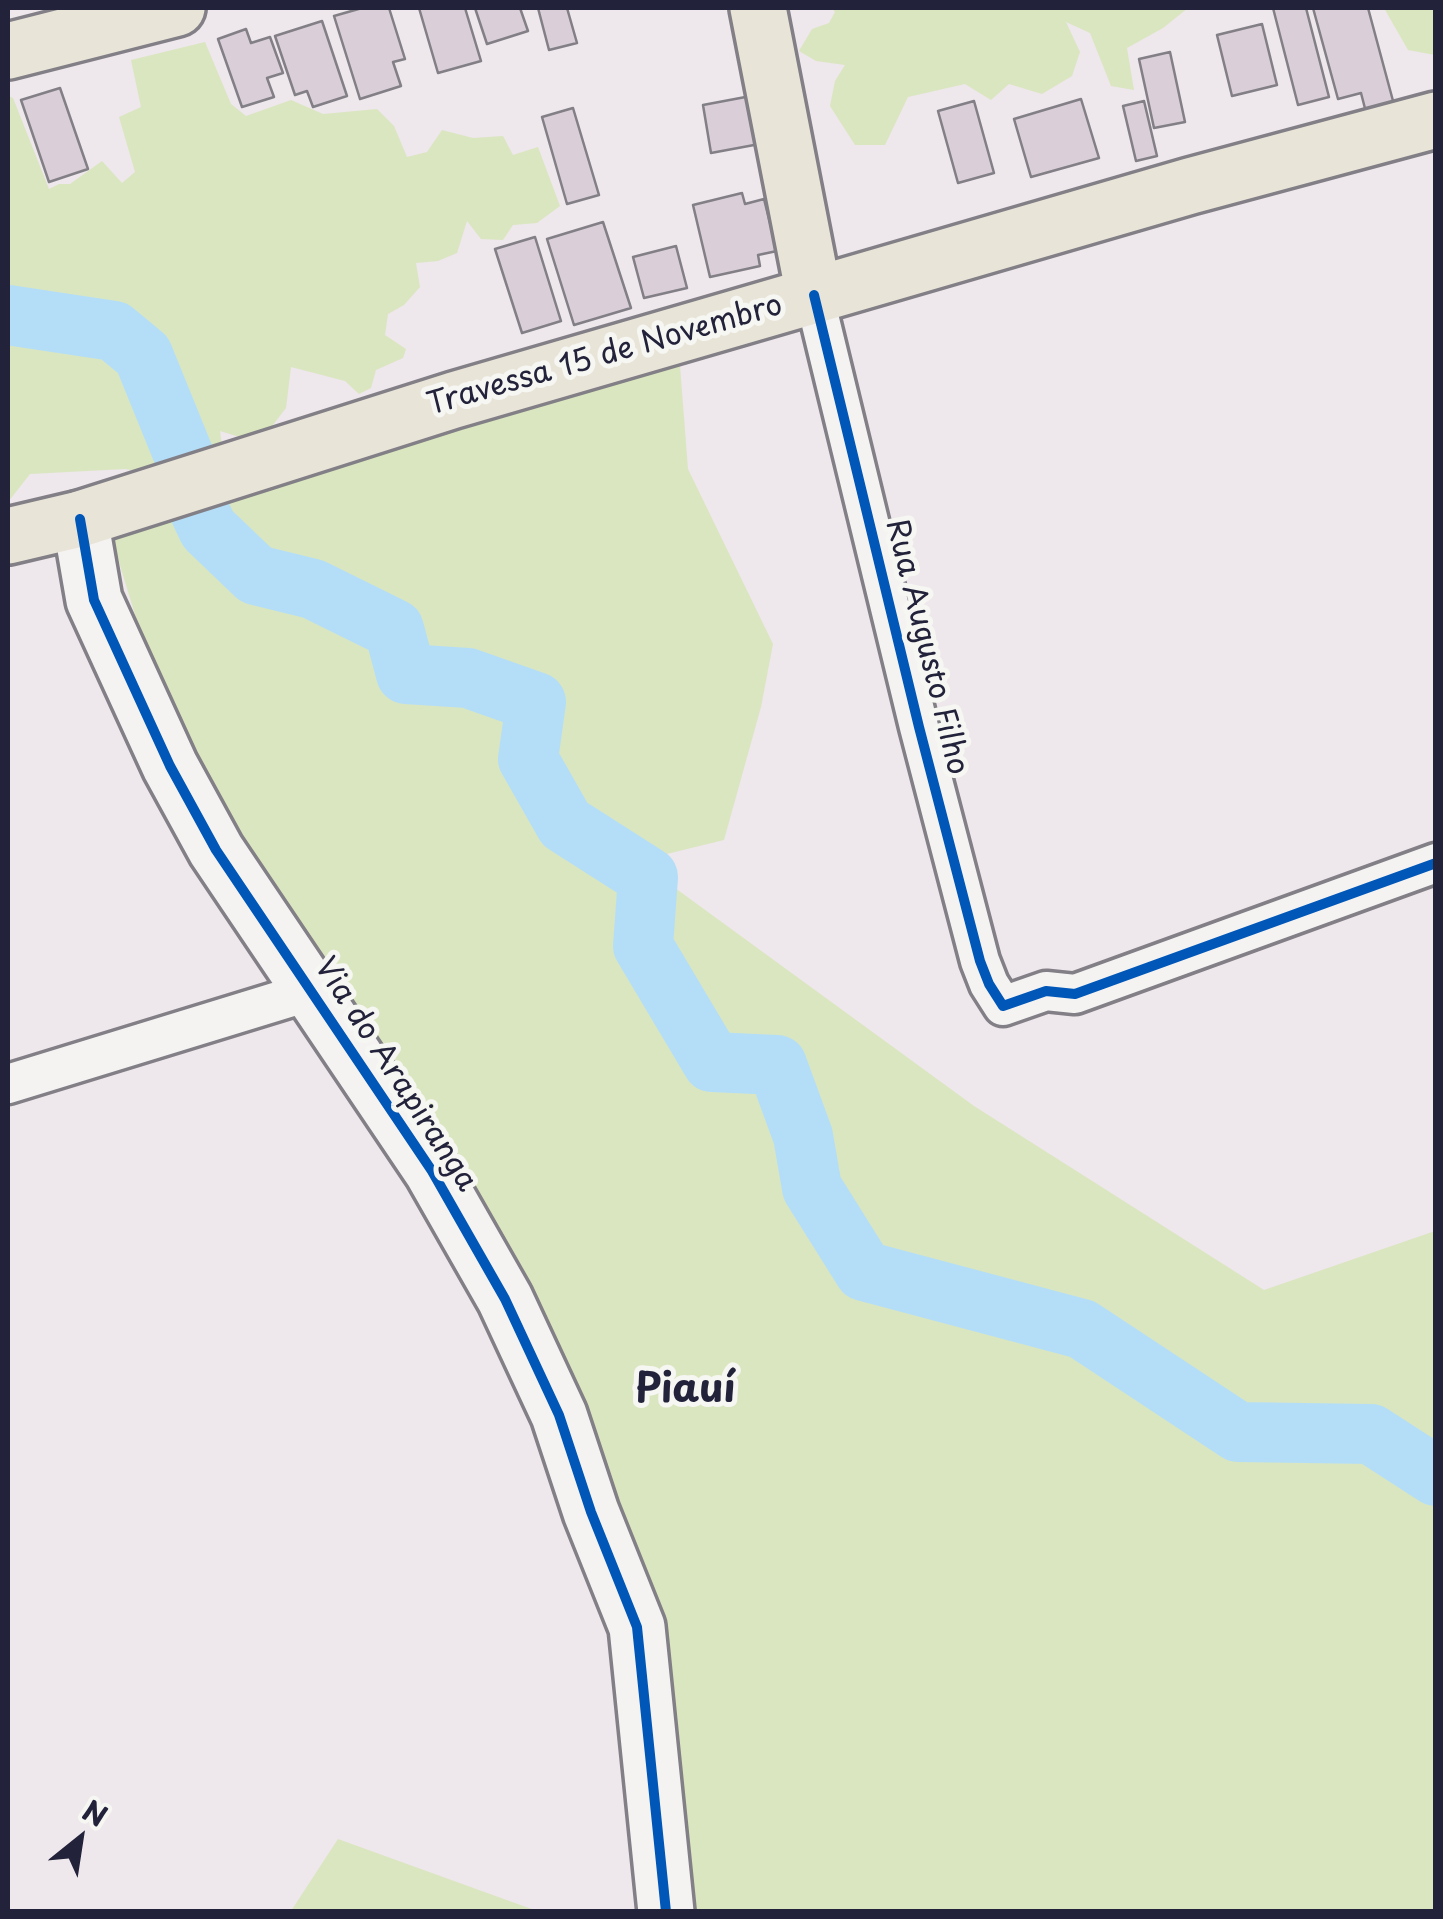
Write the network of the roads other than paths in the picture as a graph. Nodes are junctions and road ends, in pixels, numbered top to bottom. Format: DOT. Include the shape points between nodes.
graph roads {
  1 [pos="176,8"];
  2 [pos="758,8"];
  3 [pos="8,51"];
  4 [pos="1436,120"];
  5 [pos="814,295"];
  6 [pos="80,518"];
  7 [pos="8,536"];
  8 [pos="1436,864"];
  9 [pos="311,991"];
  10 [pos="8,1084"];
  11 [pos="666,1912"];
  1 -- 3 [label="main road"];
  2 -- 5 [label="main road, Rua Augusto Filho"];
  4 -- 5 [label="main road, Travessa 15 de Novembro"];
  5 -- 6 [label="main road, Travessa 15 de Novembro"];
  5 -- 8 [label="street, Rua Augusto Filho" via="980,961 1003,1006 1046,991 1075,994"];
  6 -- 7 [label="main road, Travessa 15 de Novembro"];
  6 -- 9 [label="street, Via do Arapiranga" via="94,600 170,766 216,850"];
  9 -- 10 [label="street"];
  9 -- 11 [label="street, Via do Arapiranga" via="432,1171 505,1299 558,1415 637,1627"];
}
